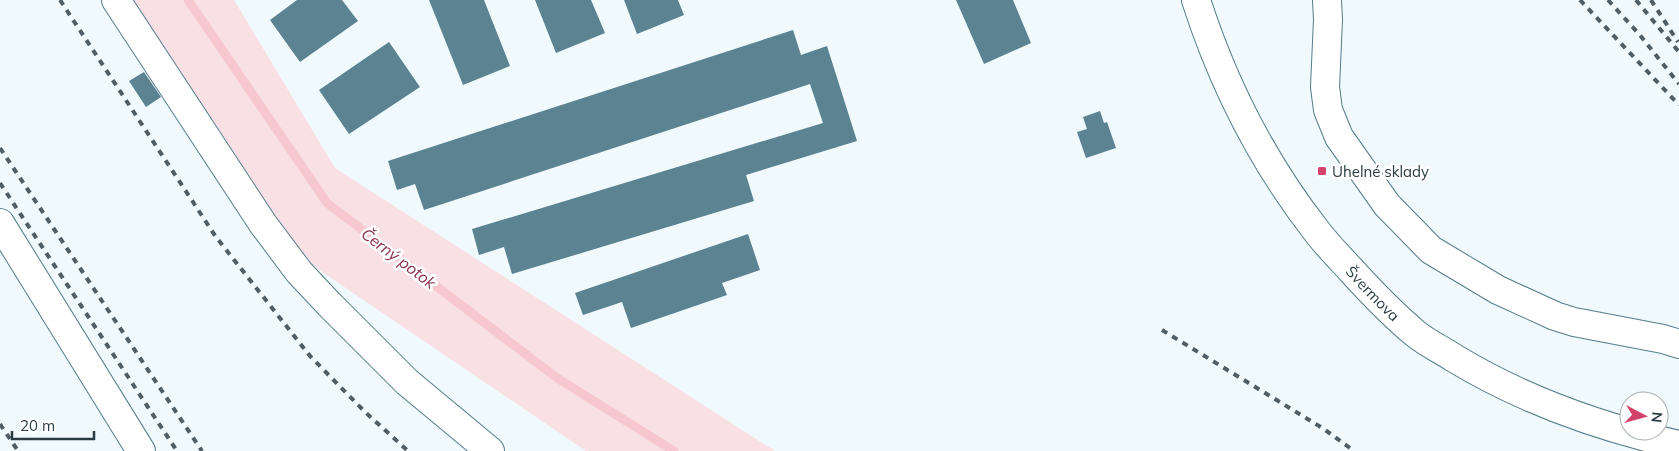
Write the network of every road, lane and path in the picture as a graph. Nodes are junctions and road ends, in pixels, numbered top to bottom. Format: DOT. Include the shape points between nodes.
graph roads {
  1 [pos="116,0"];
  2 [pos="1196,0"];
  3 [pos="1327,0"];
  4 [pos="0,223"];
  5 [pos="1679,344"];
  6 [pos="407,382"];
  7 [pos="1666,442"];
  8 [pos="141,451"];
  9 [pos="460,451"];
  10 [pos="490,451"];
  1 -- 6 [label="street" via="263,224 299,272"];
  2 -- 7 [label="street, Švermova" via="1206,32 1243,118 1290,195 1319,234 1416,335 1477,372 1536,402 1603,426"];
  3 -- 5 [label="street" via="1325,87 1328,110 1339,137 1387,205 1431,250 1498,290 1555,316"];
  4 -- 8 [label="street"];
  6 -- 9 [label="street"];
  6 -- 10 [label="street"];
}
